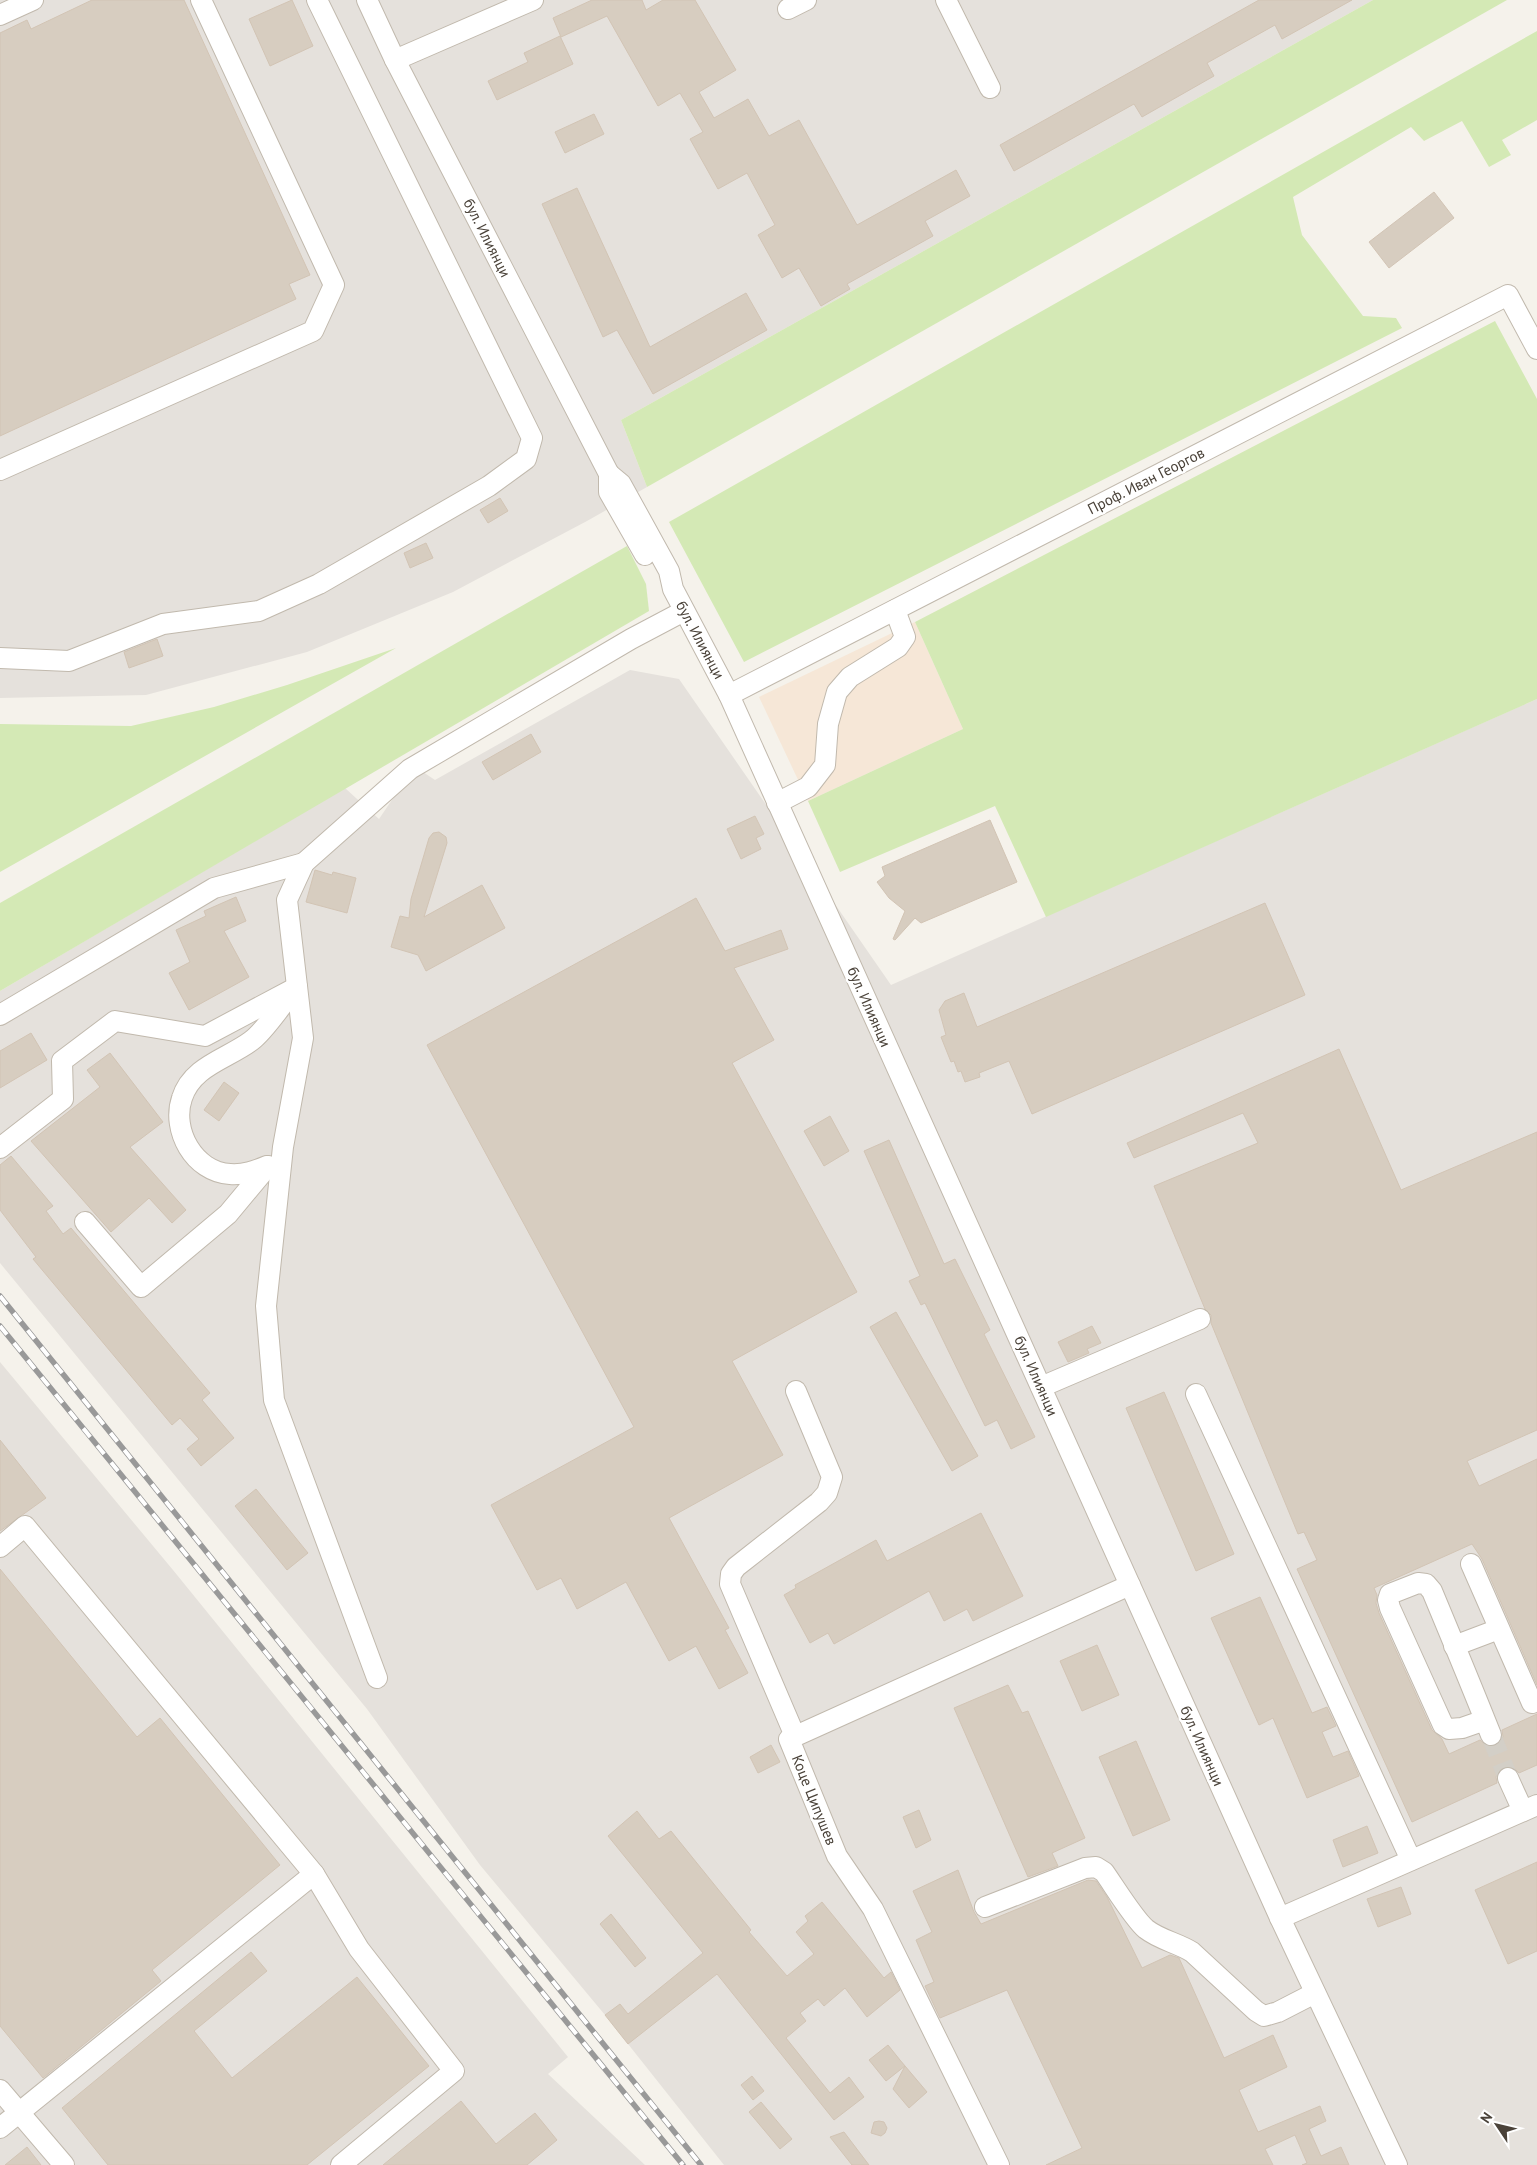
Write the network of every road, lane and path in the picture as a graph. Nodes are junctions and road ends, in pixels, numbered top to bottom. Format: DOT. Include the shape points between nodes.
graph roads {
  1 [pos="32,0"];
  2 [pos="202,0"];
  3 [pos="317,0"];
  4 [pos="367,0"];
  5 [pos="533,0"];
  6 [pos="806,0"];
  7 [pos="946,0"];
  8 [pos="788,9"];
  9 [pos="0,15"];
  10 [pos="396,60"];
  11 [pos="990,88"];
  12 [pos="1537,350"];
  13 [pos="0,470"];
  14 [pos="895,610"];
  15 [pos="684,611"];
  16 [pos="0,658"];
  17 [pos="729,695"];
  18 [pos="777,803"];
  19 [pos="304,863"];
  20 [pos="297,987"];
  21 [pos="0,1015"];
  22 [pos="283,1147"];
  23 [pos="0,1148"];
  24 [pos="267,1166"];
  25 [pos="85,1222"];
  26 [pos="1200,1319"];
  27 [pos="1041,1387"];
  28 [pos="796,1391"];
  29 [pos="1196,1394"];
  30 [pos="0,1547"];
  31 [pos="1471,1564"];
  32 [pos="1130,1585"];
  33 [pos="1500,1629"];
  34 [pos="1454,1646"];
  35 [pos="377,1678"];
  36 [pos="1532,1703"];
  37 [pos="792,1737"];
  38 [pos="1508,1778"];
  39 [pos="1530,1808"];
  40 [pos="1411,1860"];
  41 [pos="314,1874"];
  42 [pos="985,1907"];
  43 [pos="1280,1918"];
  44 [pos="1315,1993"];
  45 [pos="0,2090"];
  46 [pos="18,2113"];
  47 [pos="0,2128"];
  48 [pos="64,2165"];
  49 [pos="341,2165"];
  50 [pos="999,2165"];
  51 [pos="1397,2165"];
  1 -- 9 [label="street"];
  2 -- 13 [label="street" via="334,285 313,331"];
  3 -- 16 [label="street" via="532,438 526,459 489,486 319,584 259,611 163,624 69,661"];
  4 -- 10 [label="street, бул. Илиянци"];
  5 -- 10 [label="street"];
  6 -- 8 [label="street"];
  7 -- 11 [label="street"];
  10 -- 15 [label="street, бул. Илиянци" via="608,474 621,484 669,571 673,589"];
  12 -- 14 [label="street, Проф. Иван Георгов" via="1508,295"];
  14 -- 17 [label="street, Проф. Иван Георгов"];
  14 -- 18 [label="street" via="905,637 898,647 850,677 837,692 828,724 825,765 808,787"];
  15 -- 17 [label="street, бул. Илиянци"];
  15 -- 19 [label="street" via="410,769"];
  17 -- 18 [label="street, бул. Илиянци"];
  18 -- 27 [label="street, бул. Илиянци"];
  19 -- 20 [label="street" via="287,900"];
  19 -- 21 [label="street" via="214,888"];
  20 -- 22 [label="street" via="303,1038"];
  20 -- 23 [label="street" via="205,1036 115,1021 62,1061 63,1099"];
  20 -- 24 [label="street" via="252,1040 207,1066 192,1080 182,1098 179,1118 182,1138 193,1155 209,1168 228,1174 248,1174"];
  22 -- 24 [label="street"];
  22 -- 35 [label="street" via="266,1306 274,1400"];
  24 -- 25 [label="street" via="228,1214 141,1287"];
  26 -- 27 [label="street"];
  27 -- 32 [label="street, бул. Илиянци"];
  28 -- 37 [label="street" via="832,1477 830,1486 819,1502 730,1574 730,1584"];
  29 -- 40 [label="street"];
  30 -- 41 [label="street" via="25,1526"];
  31 -- 33 [label="street"];
  32 -- 37 [label="street, Коце Ципушев"];
  32 -- 43 [label="street, бул. Илиянци"];
  33 -- 34 [label="street"];
  33 -- 36 [label="street"];
  34 -- 34 [label="street" via="1488,1727 1449,1730 1443,1725 1390,1608 1390,1594 1418,1583 1426,1584 1432,1591"];
  37 -- 50 [label="street, Коце Ципушев" via="837,1856 873,1909"];
  38 -- 39 [label="street"];
  39 -- 40 [label="street"];
  40 -- 43 [label="street"];
  41 -- 46 [label="street"];
  41 -- 49 [label="street" via="359,1949 454,2071"];
  42 -- 44 [label="street" via="1085,1868 1096,1867 1104,1872 1144,1928 1192,1952 1264,2016"];
  43 -- 44 [label="street, бул. Илиянци"];
  44 -- 51 [label="street, бул. Илиянци"];
  45 -- 46 [label="street"];
  46 -- 47 [label="street"];
  46 -- 48 [label="street"];
}
